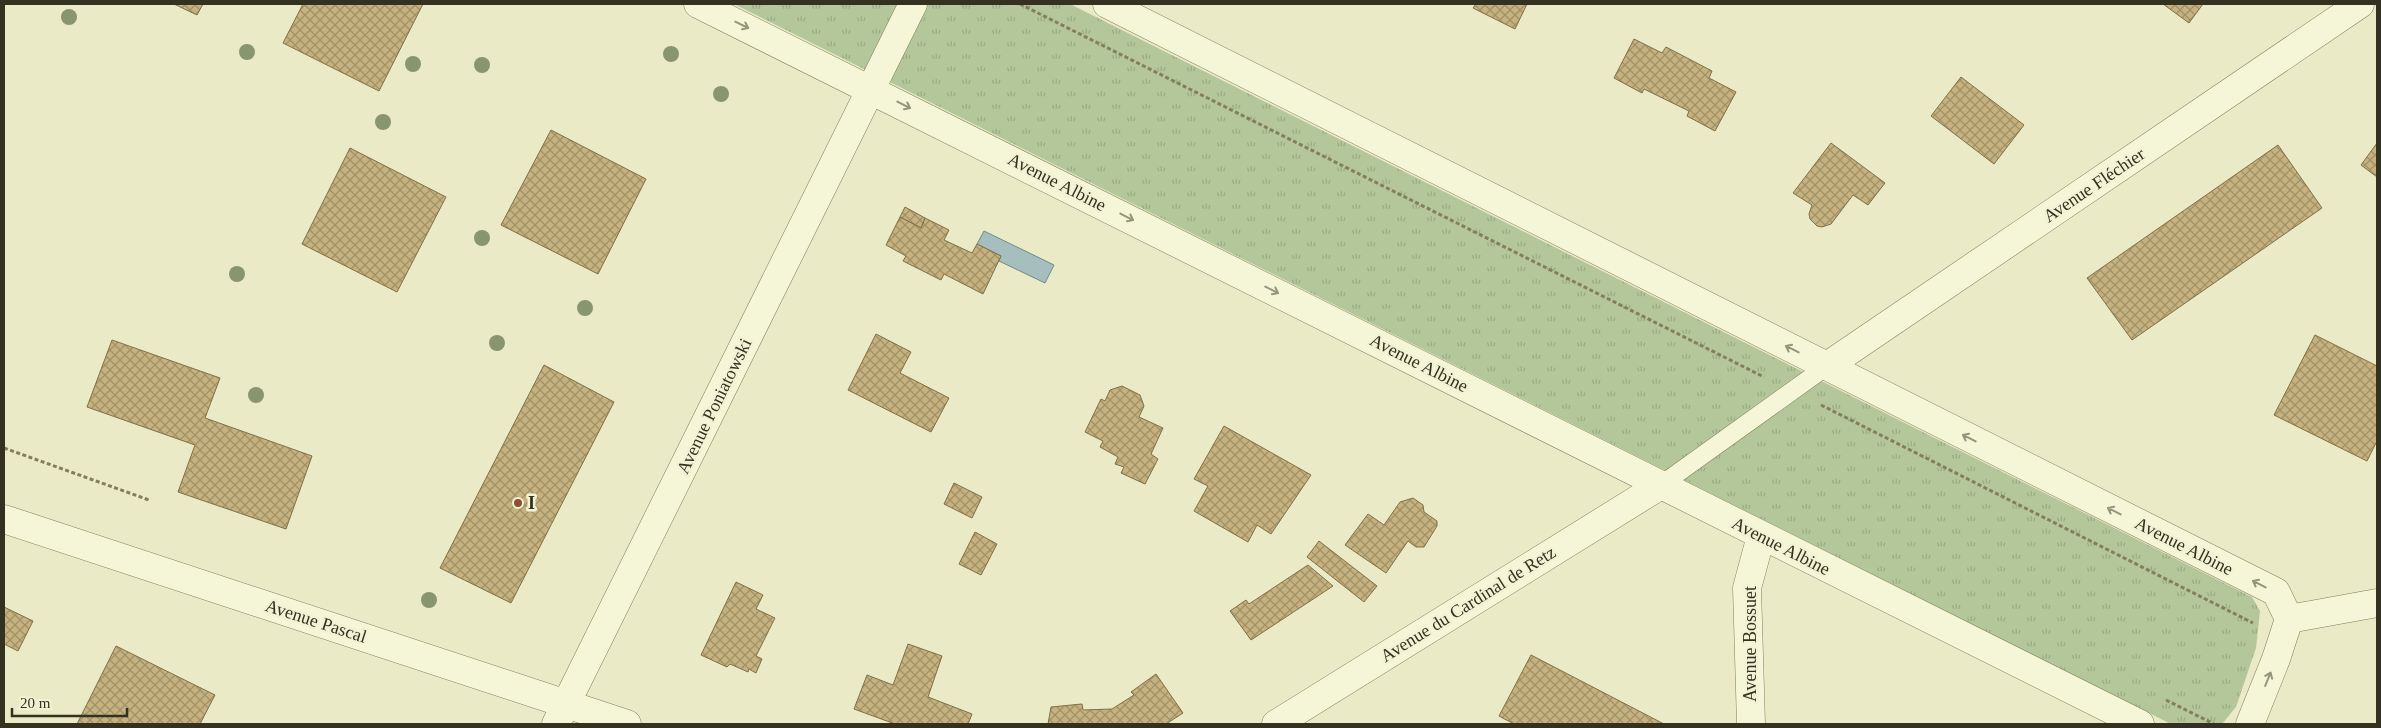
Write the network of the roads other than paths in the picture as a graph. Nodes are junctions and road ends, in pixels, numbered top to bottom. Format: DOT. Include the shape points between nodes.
graph roads {
  1 [pos="698,4"];
  2 [pos="913,4"];
  3 [pos="1108,4"];
  4 [pos="2360,4"];
  5 [pos="871,88"];
  6 [pos="1827,366"];
  7 [pos="1661,485"];
  8 [pos="4,519"];
  9 [pos="1761,536"];
  10 [pos="2377,603"];
  11 [pos="2289,619"];
  12 [pos="562,714"];
  13 [pos="627,724"];
  14 [pos="1276,724"];
  15 [pos="1751,724"];
  16 [pos="2140,724"];
  17 [pos="2250,724"];
  1 -- 5 [label="street, Avenue Albine, one-way"];
  2 -- 5 [label="street, Avenue Poniatowski"];
  6 -- 3 [label="street, Avenue Albine, one-way"];
  4 -- 6 [label="street, Avenue Fléchier"];
  5 -- 7 [label="street, Avenue Albine, one-way"];
  5 -- 12 [label="street, Avenue Poniatowski"];
  6 -- 7 [label="lane"];
  11 -- 6 [label="street, Avenue Albine, one-way" via="2276,592"];
  7 -- 9 [label="street, Avenue Albine"];
  7 -- 14 [label="street, Avenue du Cardinal de Retz"];
  8 -- 12 [label="street, Avenue Pascal"];
  9 -- 15 [label="street, Avenue Bossuet" via="1747,588"];
  9 -- 16 [label="street, Avenue Albine"];
  10 -- 11 [label="street"];
  17 -- 11 [label="street, one-way"];
  12 -- 13 [label="street, Avenue Pascal"];
}
